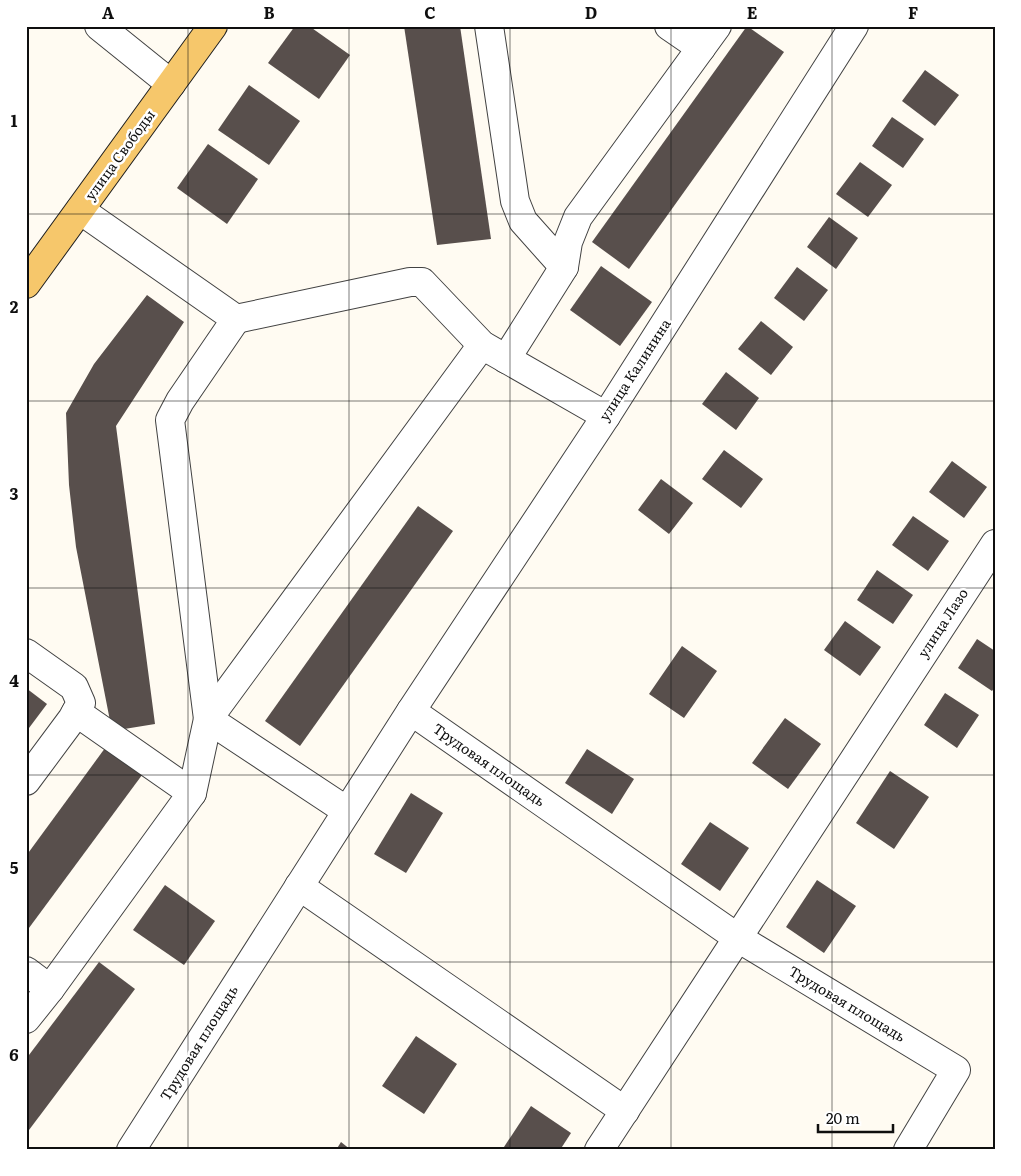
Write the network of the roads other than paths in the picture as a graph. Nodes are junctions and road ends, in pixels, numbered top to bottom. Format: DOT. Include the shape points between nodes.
graph roads {
  1 [pos="99,26"];
  2 [pos="213,26"];
  3 [pos="489,26"];
  4 [pos="669,26"];
  5 [pos="717,26"];
  6 [pos="854,26"];
  7 [pos="701,48"];
  8 [pos="171,84"];
  9 [pos="80,210"];
  10 [pos="564,267"];
  11 [pos="26,284"];
  12 [pos="236,319"];
  13 [pos="482,345"];
  14 [pos="506,359"];
  15 [pos="606,416"];
  16 [pos="995,544"];
  17 [pos="26,653"];
  18 [pos="411,711"];
  19 [pos="76,712"];
  20 [pos="208,719"];
  21 [pos="26,781"];
  22 [pos="192,793"];
  23 [pos="347,811"];
  24 [pos="299,886"];
  25 [pos="738,938"];
  26 [pos="26,971"];
  27 [pos="50,989"];
  28 [pos="26,1020"];
  29 [pos="625,1111"];
  30 [pos="131,1150"];
  31 [pos="599,1150"];
  32 [pos="908,1150"];
  1 -- 8 [label="street"];
  2 -- 8 [label="main road, улица Свободы"];
  3 -- 10 [label="street" via="515,201 523,221"];
  4 -- 7 [label="street"];
  5 -- 7 [label="street"];
  6 -- 15 [label="street, улица Калинина"];
  7 -- 10 [label="street" via="578,217 568,242"];
  8 -- 9 [label="main road, улица Свободы"];
  9 -- 11 [label="main road, улица Свободы"];
  9 -- 12 [label="street"];
  10 -- 14 [label="street"];
  12 -- 13 [label="street" via="422,282"];
  12 -- 20 [label="street" via="170,420"];
  13 -- 14 [label="street"];
  13 -- 20 [label="street"];
  14 -- 15 [label="street"];
  15 -- 18 [label="street, улица Калинина"];
  16 -- 25 [label="street, улица Лазо"];
  17 -- 19 [label="street" via="74,687 81,703"];
  18 -- 23 [label="street, Трудовая площадь"];
  18 -- 25 [label="street, Трудовая площадь"];
  19 -- 21 [label="street"];
  19 -- 22 [label="street"];
  20 -- 22 [label="street"];
  20 -- 23 [label="street"];
  22 -- 27 [label="street"];
  23 -- 24 [label="street, Трудовая площадь"];
  24 -- 29 [label="street"];
  24 -- 30 [label="street, Трудовая площадь"];
  25 -- 29 [label="street"];
  25 -- 32 [label="street, Трудовая площадь" via="956,1070"];
  26 -- 27 [label="street"];
  27 -- 28 [label="street"];
  29 -- 31 [label="street"];
}
